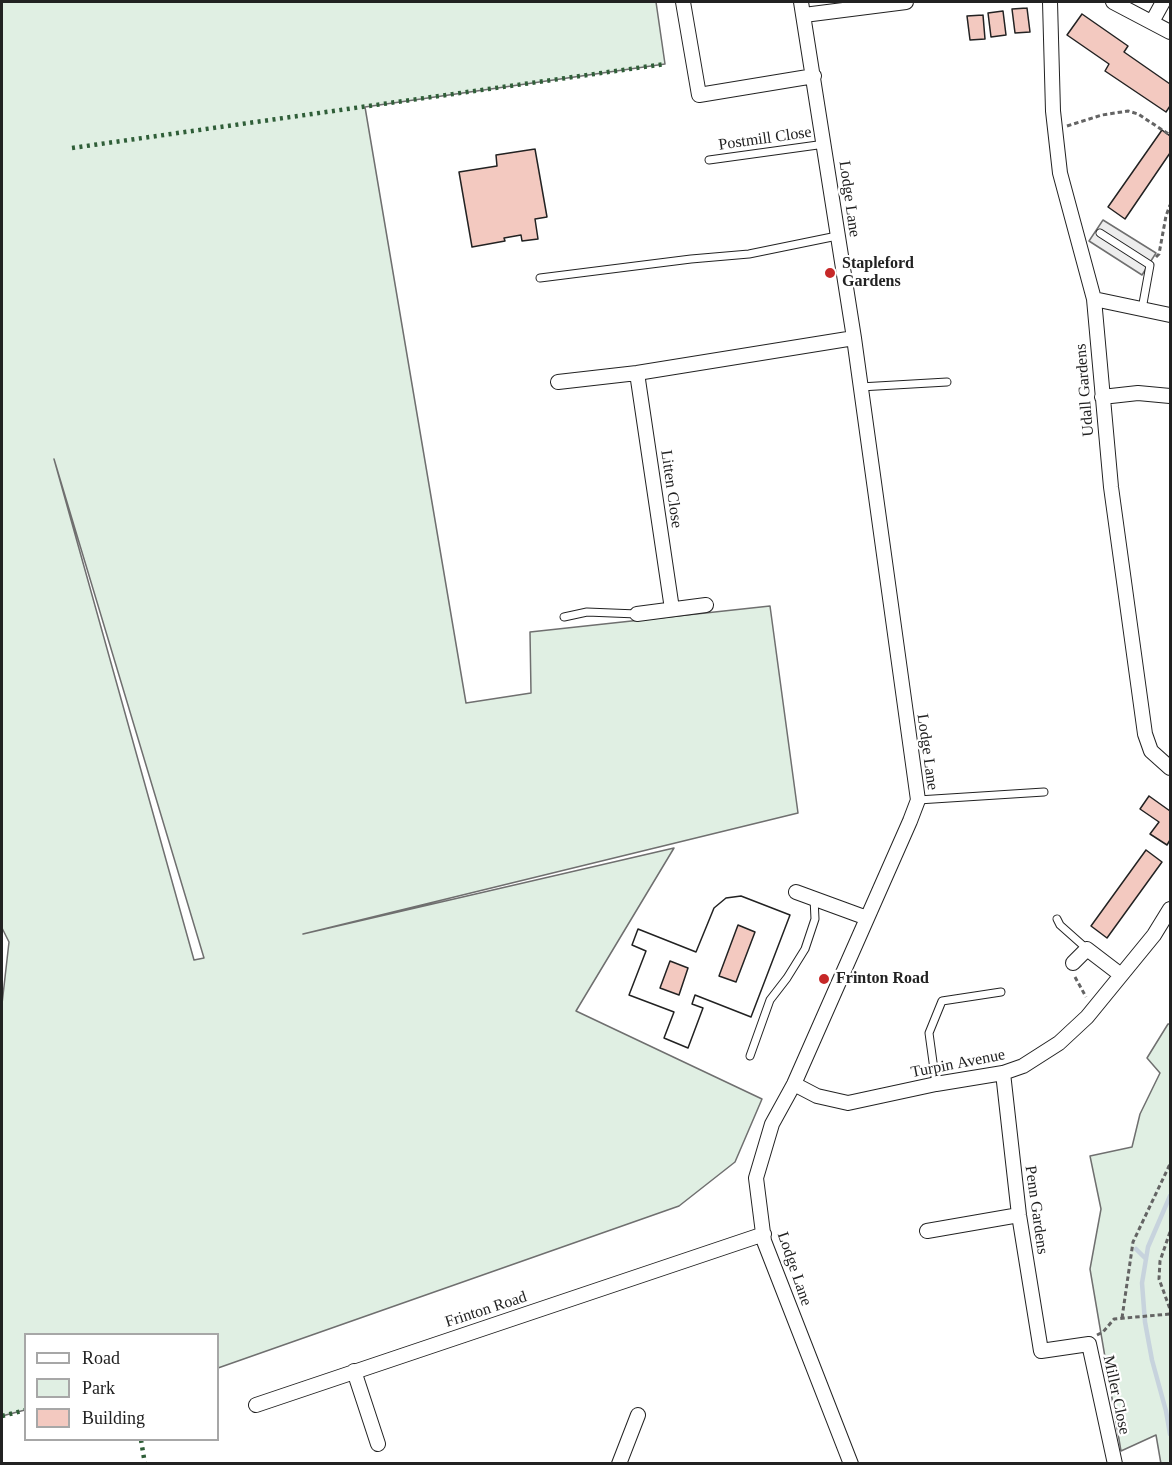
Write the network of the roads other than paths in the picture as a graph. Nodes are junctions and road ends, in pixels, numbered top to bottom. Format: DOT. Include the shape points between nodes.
graph roads {
  1 [pos="683,2"];
  2 [pos="906,2"];
  3 [pos="1050,2"];
  4 [pos="1113,2"];
  5 [pos="1163,2"];
  6 [pos="803,8"];
  7 [pos="1152,22"];
  8 [pos="1170,32"];
  9 [pos="814,76"];
  10 [pos="825,144"];
  11 [pos="709,160"];
  12 [pos="1100,233"];
  13 [pos="837,236"];
  14 [pos="540,278"];
  15 [pos="1094,299"];
  16 [pos="1142,309"];
  17 [pos="1170,315"];
  18 [pos="854,338"];
  19 [pos="637,373"];
  20 [pos="558,382"];
  21 [pos="947,382"];
  22 [pos="860,387"];
  23 [pos="1170,396"];
  24 [pos="1102,397"];
  25 [pos="706,605"];
  26 [pos="672,609"];
  27 [pos="638,614"];
  28 [pos="564,617"];
  29 [pos="1170,768"];
  30 [pos="1044,792"];
  31 [pos="918,800"];
  32 [pos="796,892"];
  33 [pos="814,898"];
  34 [pos="1170,909"];
  35 [pos="867,918"];
  36 [pos="1057,919"];
  37 [pos="1088,949"];
  38 [pos="1074,968"];
  39 [pos="1121,975"];
  40 [pos="1001,992"];
  41 [pos="750,1056"];
  42 [pos="1003,1073"];
  43 [pos="794,1084"];
  44 [pos="936,1084"];
  45 [pos="1018,1215"];
  46 [pos="927,1231"];
  47 [pos="764,1234"];
  48 [pos="1041,1351"];
  49 [pos="354,1371"];
  50 [pos="256,1405"];
  51 [pos="638,1415"];
  52 [pos="378,1444"];
  53 [pos="619,1464"];
  54 [pos="851,1464"];
  55 [pos="1115,1464"];
  1 -- 9 [label="street" via="699,95"];
  2 -- 6 [label="street"];
  3 -- 15 [label="street, Udall Gardens" via="1060,173"];
  4 -- 7 [label="street"];
  5 -- 7 [label="street"];
  6 -- 9 [label="street, Lodge Lane"];
  7 -- 8 [label="street"];
  9 -- 10 [label="street, Lodge Lane"];
  10 -- 11 [label="lane, Postmill Close"];
  10 -- 13 [label="street, Lodge Lane"];
  12 -- 16 [label="lane" via="1150,265"];
  13 -- 14 [label="lane" via="749,254"];
  13 -- 18 [label="street, Lodge Lane"];
  15 -- 16 [label="street"];
  15 -- 24 [label="street, Udall Gardens"];
  16 -- 17 [label="street"];
  18 -- 19 [label="street"];
  18 -- 22 [label="street, Lodge Lane"];
  19 -- 20 [label="street"];
  19 -- 26 [label="street, Litten Close"];
  21 -- 22 [label="lane"];
  22 -- 31 [label="street, Lodge Lane"];
  23 -- 24 [label="street" via="1138,393"];
  24 -- 29 [label="street, Udall Gardens" via="1145,734 1151,751"];
  25 -- 26 [label="street"];
  26 -- 27 [label="street"];
  27 -- 28 [label="lane" via="587,612"];
  30 -- 31 [label="lane"];
  31 -- 35 [label="street, Lodge Lane"];
  32 -- 33 [label="street"];
  33 -- 35 [label="street"];
  33 -- 41 [label="lane" via="815,919 805,949 770,1000"];
  34 -- 39 [label="street, Turpin Avenue"];
  35 -- 43 [label="street, Lodge Lane"];
  36 -- 37 [label="lane"];
  37 -- 38 [label="street"];
  37 -- 39 [label="street"];
  39 -- 42 [label="street, Turpin Avenue" via="1059,1043 1023,1066"];
  40 -- 44 [label="lane" via="942,1001 929,1033"];
  42 -- 44 [label="street, Turpin Avenue"];
  42 -- 45 [label="street, Penn Gardens"];
  43 -- 44 [label="street, Turpin Avenue" via="817,1096 848,1103"];
  43 -- 47 [label="street, Lodge Lane" via="772,1124 756,1178"];
  45 -- 46 [label="street"];
  45 -- 48 [label="street, Penn Gardens"];
  47 -- 49 [label="street, Frinton Road"];
  47 -- 54 [label="street, Lodge Lane"];
  48 -- 55 [label="street, Miller Close" via="1089,1344"];
  49 -- 50 [label="street, Frinton Road"];
  49 -- 52 [label="street"];
  51 -- 53 [label="street"];
}
